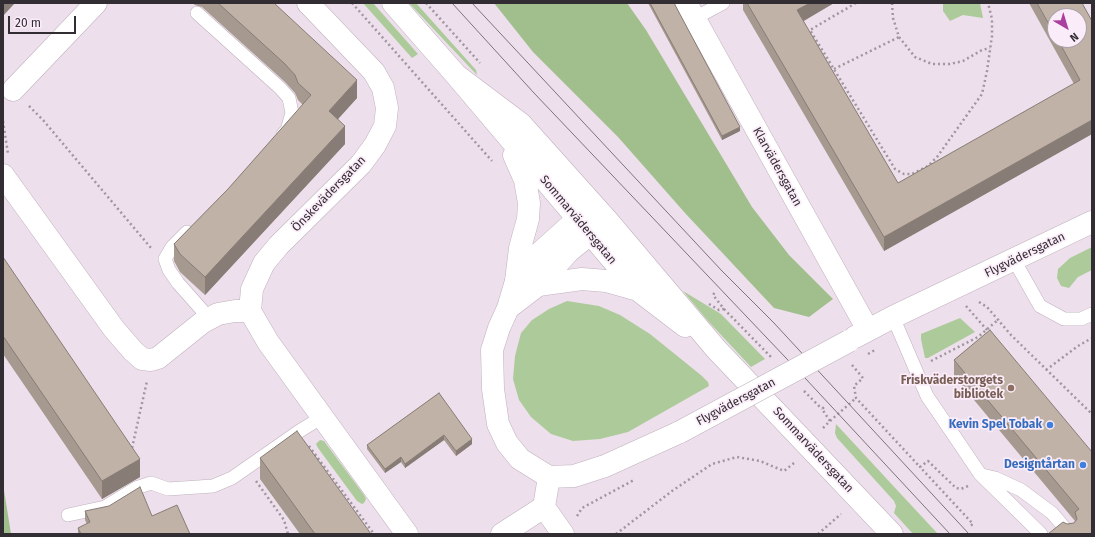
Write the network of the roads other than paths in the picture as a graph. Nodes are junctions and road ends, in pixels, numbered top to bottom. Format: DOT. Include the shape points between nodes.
graph roads {
  1 [pos="96,3"];
  2 [pos="308,3"];
  3 [pos="393,3"];
  4 [pos="723,3"];
  5 [pos="691,11"];
  6 [pos="197,13"];
  7 [pos="456,75"];
  8 [pos="8,87"];
  9 [pos="503,132"];
  10 [pos="272,146"];
  11 [pos="6,167"];
  12 [pos="600,213"];
  13 [pos="197,222"];
  14 [pos="1092,222"];
  15 [pos="583,227"];
  16 [pos="1014,260"];
  17 [pos="516,280"];
  18 [pos="538,285"];
  19 [pos="638,290"];
  20 [pos="508,308"];
  21 [pos="250,311"];
  22 [pos="1092,314"];
  23 [pos="893,317"];
  24 [pos="210,318"];
  25 [pos="868,330"];
  26 [pos="716,349"];
  27 [pos="322,417"];
  28 [pos="980,474"];
  29 [pos="549,477"];
  30 [pos="544,507"];
  31 [pos="68,516"];
  32 [pos="561,531"];
  33 [pos="1069,533"];
  34 [pos="407,534"];
  35 [pos="502,534"];
  36 [pos="892,534"];
  37 [pos="1041,534"];
  1 -- 8 [label="street"];
  2 -- 21 [label="street, Önskevädersgatan" via="374,72 383,88 387,108 385,126 361,164 264,263 252,289"];
  3 -- 7 [label="street, Sommarvädersgatan"];
  4 -- 5 [label="lane"];
  5 -- 25 [label="street, Klarvädersgatan"];
  6 -- 10 [label="lane" via="289,98 292,113 287,130"];
  7 -- 9 [label="street, Sommarvädersgatan"];
  7 -- 12 [label="street, Sommarvädersgatan" via="521,124"];
  9 -- 15 [label="street, Sommarvädersgatan"];
  9 -- 17 [label="street" via="525,180 529,203"];
  11 -- 24 [label="street" via="114,329 142,359 158,358"];
  12 -- 15 [label="street"];
  12 -- 26 [label="street, Sommarvädersgatan"];
  13 -- 24 [label="lane" via="172,247 165,259 178,283"];
  14 -- 16 [label="street, Flygvädersgatan"];
  15 -- 17 [label="street" via="532,260"];
  15 -- 18 [label="street" via="569,251"];
  15 -- 19 [label="street, Sommarvädersgatan"];
  16 -- 22 [label="lane" via="1040,306 1064,319 1081,318"];
  16 -- 23 [label="street, Flygvädersgatan"];
  17 -- 20 [label="street"];
  18 -- 19 [label="street" via="582,278"];
  18 -- 20 [label="street"];
  19 -- 26 [label="street, Sommarvädersgatan"];
  20 -- 29 [label="street" via="492,350 492,390 498,424 506,443 520,459"];
  21 -- 24 [label="street" via="235,311"];
  21 -- 27 [label="street" via="268,342"];
  23 -- 25 [label="street, Flygvädersgatan"];
  23 -- 28 [label="lane" via="927,396"];
  25 -- 29 [label="street, Flygvädersgatan, bridge" via="680,432 605,466 574,476"];
  26 -- 36 [label="street, Sommarvädersgatan"];
  27 -- 31 [label="lane" via="232,478 212,486 168,489 151,484 136,488 105,507"];
  27 -- 34 [label="street"];
  28 -- 33 [label="lane" via="1021,490 1052,513"];
  28 -- 37 [label="lane"];
  29 -- 30 [label="street"];
  30 -- 32 [label="street"];
  30 -- 35 [label="street"];
}
